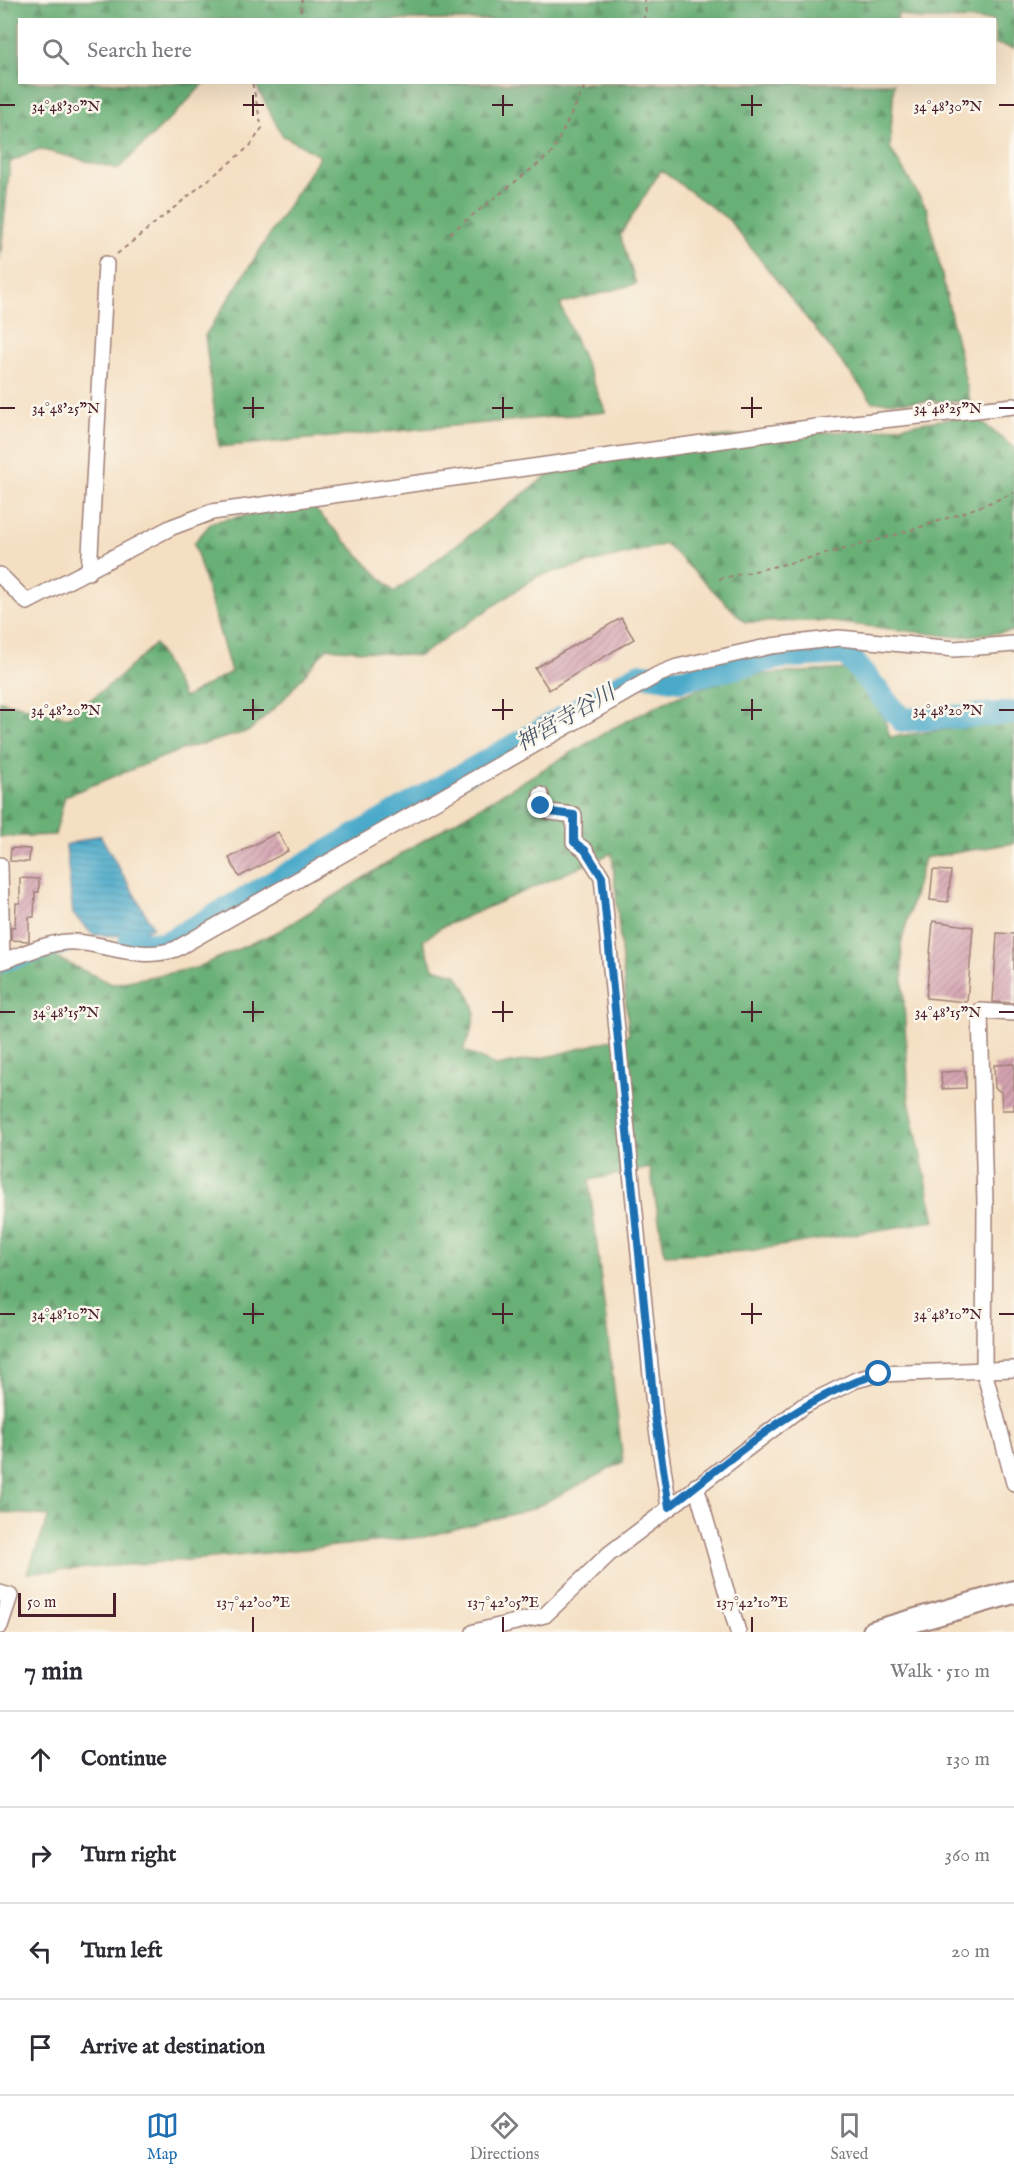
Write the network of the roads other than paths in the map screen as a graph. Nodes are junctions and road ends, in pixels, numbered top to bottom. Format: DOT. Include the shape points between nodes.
graph roads {
  1 [pos="105,264"];
  2 [pos="1014,406"];
  3 [pos="89,572"];
  4 [pos="0,575"];
  5 [pos="1014,644"];
  6 [pos="541,795"];
  7 [pos="0,866"];
  8 [pos="1,962"];
  9 [pos="1014,1013"];
  10 [pos="1014,1369"];
  11 [pos="984,1371"];
  12 [pos="1014,1483"];
  13 [pos="696,1486"];
  14 [pos="669,1507"];
  15 [pos="1014,1592"];
  16 [pos="0,1593"];
  17 [pos="0,1626"];
  18 [pos="906,1628"];
  19 [pos="474,1632"];
  20 [pos="738,1632"];
  21 [pos="874,1632"];
  1 -- 3 [label="street"];
  2 -- 3 [label="street" via="816,427 212,512 172,528"];
  3 -- 4 [label="street" via="27,602"];
  5 -- 8 [label="street" via="955,649 838,638 771,646 677,667 634,687 176,949 140,954 75,942 59,943"];
  6 -- 14 [label="street" via="541,806 546,810 574,815 574,842 585,850 602,877 655,1416"];
  7 -- 8 [label="street"];
  9 -- 11 [label="street" via="980,1011"];
  10 -- 11 [label="street"];
  11 -- 12 [label="street"];
  11 -- 13 [label="street" via="879,1374 856,1380 803,1406"];
  13 -- 14 [label="street"];
  13 -- 20 [label="street"];
  14 -- 19 [label="street" via="609,1554 545,1615"];
  15 -- 18 [label="main road"];
  16 -- 17 [label="street" via="10,1596"];
  18 -- 21 [label="main road"];
}
